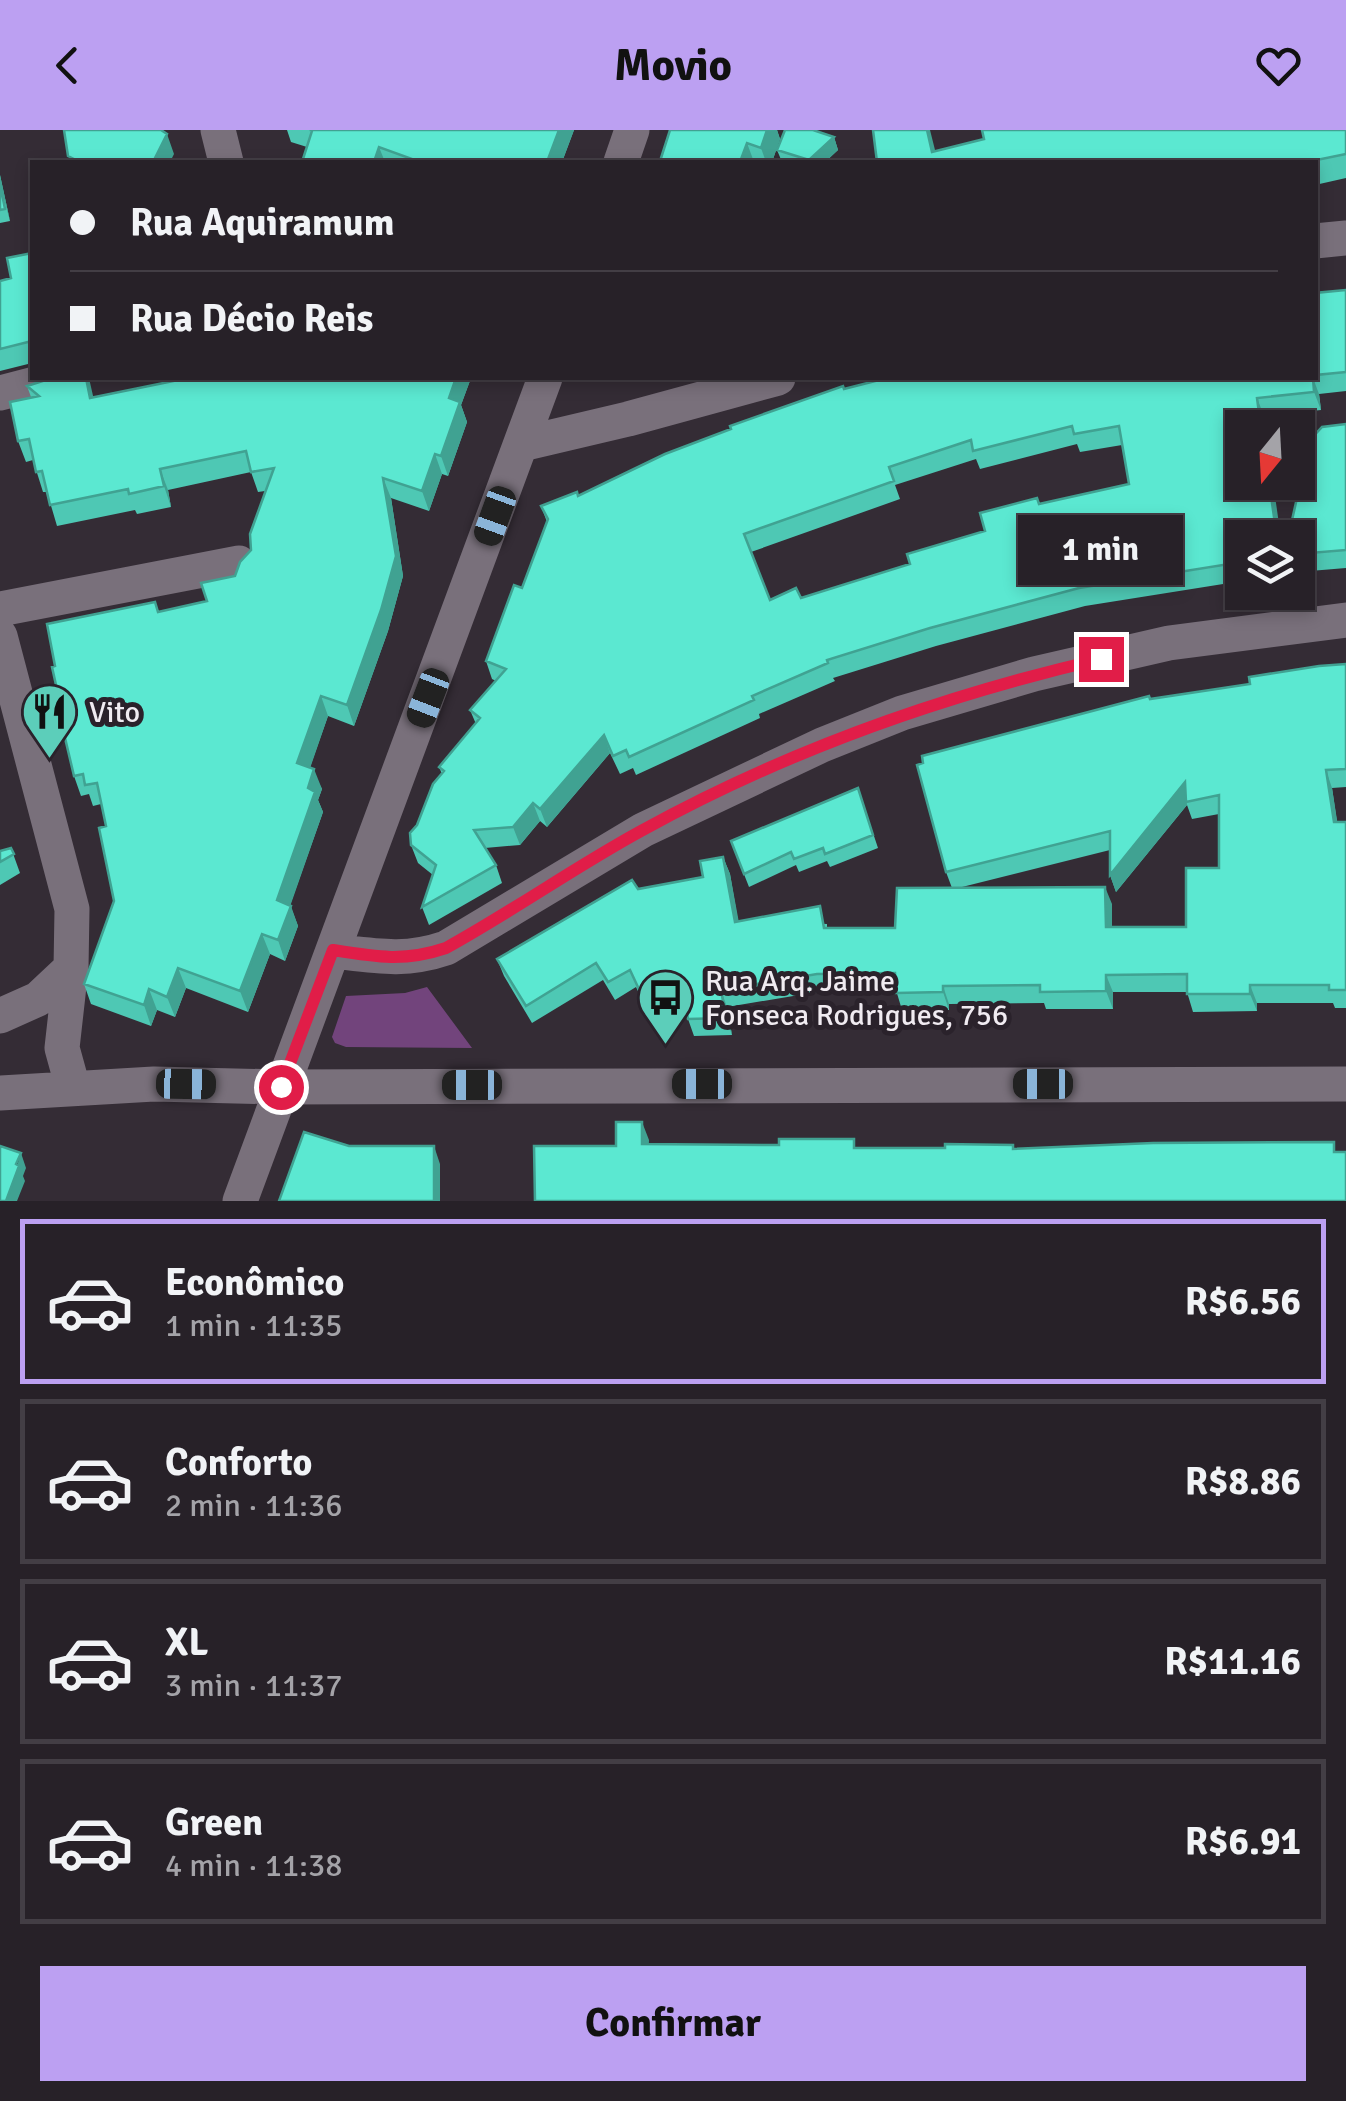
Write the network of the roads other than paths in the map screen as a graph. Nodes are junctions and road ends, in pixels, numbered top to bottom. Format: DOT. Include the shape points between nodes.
graph roads {
  1 [pos="218,130"];
  2 [pos="632,130"];
  3 [pos="226,160"];
  4 [pos="621,160"];
  5 [pos="1346,238"];
  6 [pos="1318,241"];
  7 [pos="50,380"];
  8 [pos="544,380"];
  9 [pos="771,380"];
  10 [pos="0,393"];
  11 [pos="522,444"];
  12 [pos="240,563"];
  13 [pos="0,609"];
  14 [pos="1346,620"];
  15 [pos="0,636"];
  16 [pos="333,950"];
  17 [pos="72,968"];
  18 [pos="0,1016"];
  19 [pos="1346,1084"];
  20 [pos="281,1087"];
  21 [pos="73,1088"];
  22 [pos="0,1092"];
  23 [pos="240,1201"];
  1 -- 3 [label="street"];
  2 -- 4 [label="street"];
  5 -- 6 [label="street"];
  7 -- 10 [label="street"];
  8 -- 11 [label="street"];
  9 -- 11 [label="street"];
  11 -- 16 [label="street"];
  12 -- 13 [label="street"];
  14 -- 16 [label="street" via="1169,644 902,713 643,830 446,948 418,958"];
  15 -- 17 [label="street" via="72,909"];
  16 -- 20 [label="street"];
  17 -- 18 [label="street" via="38,999"];
  17 -- 21 [label="street" via="62,1048"];
  19 -- 20 [label="street"];
  20 -- 21 [label="street"];
  20 -- 23 [label="street"];
  21 -- 22 [label="street"];
}
